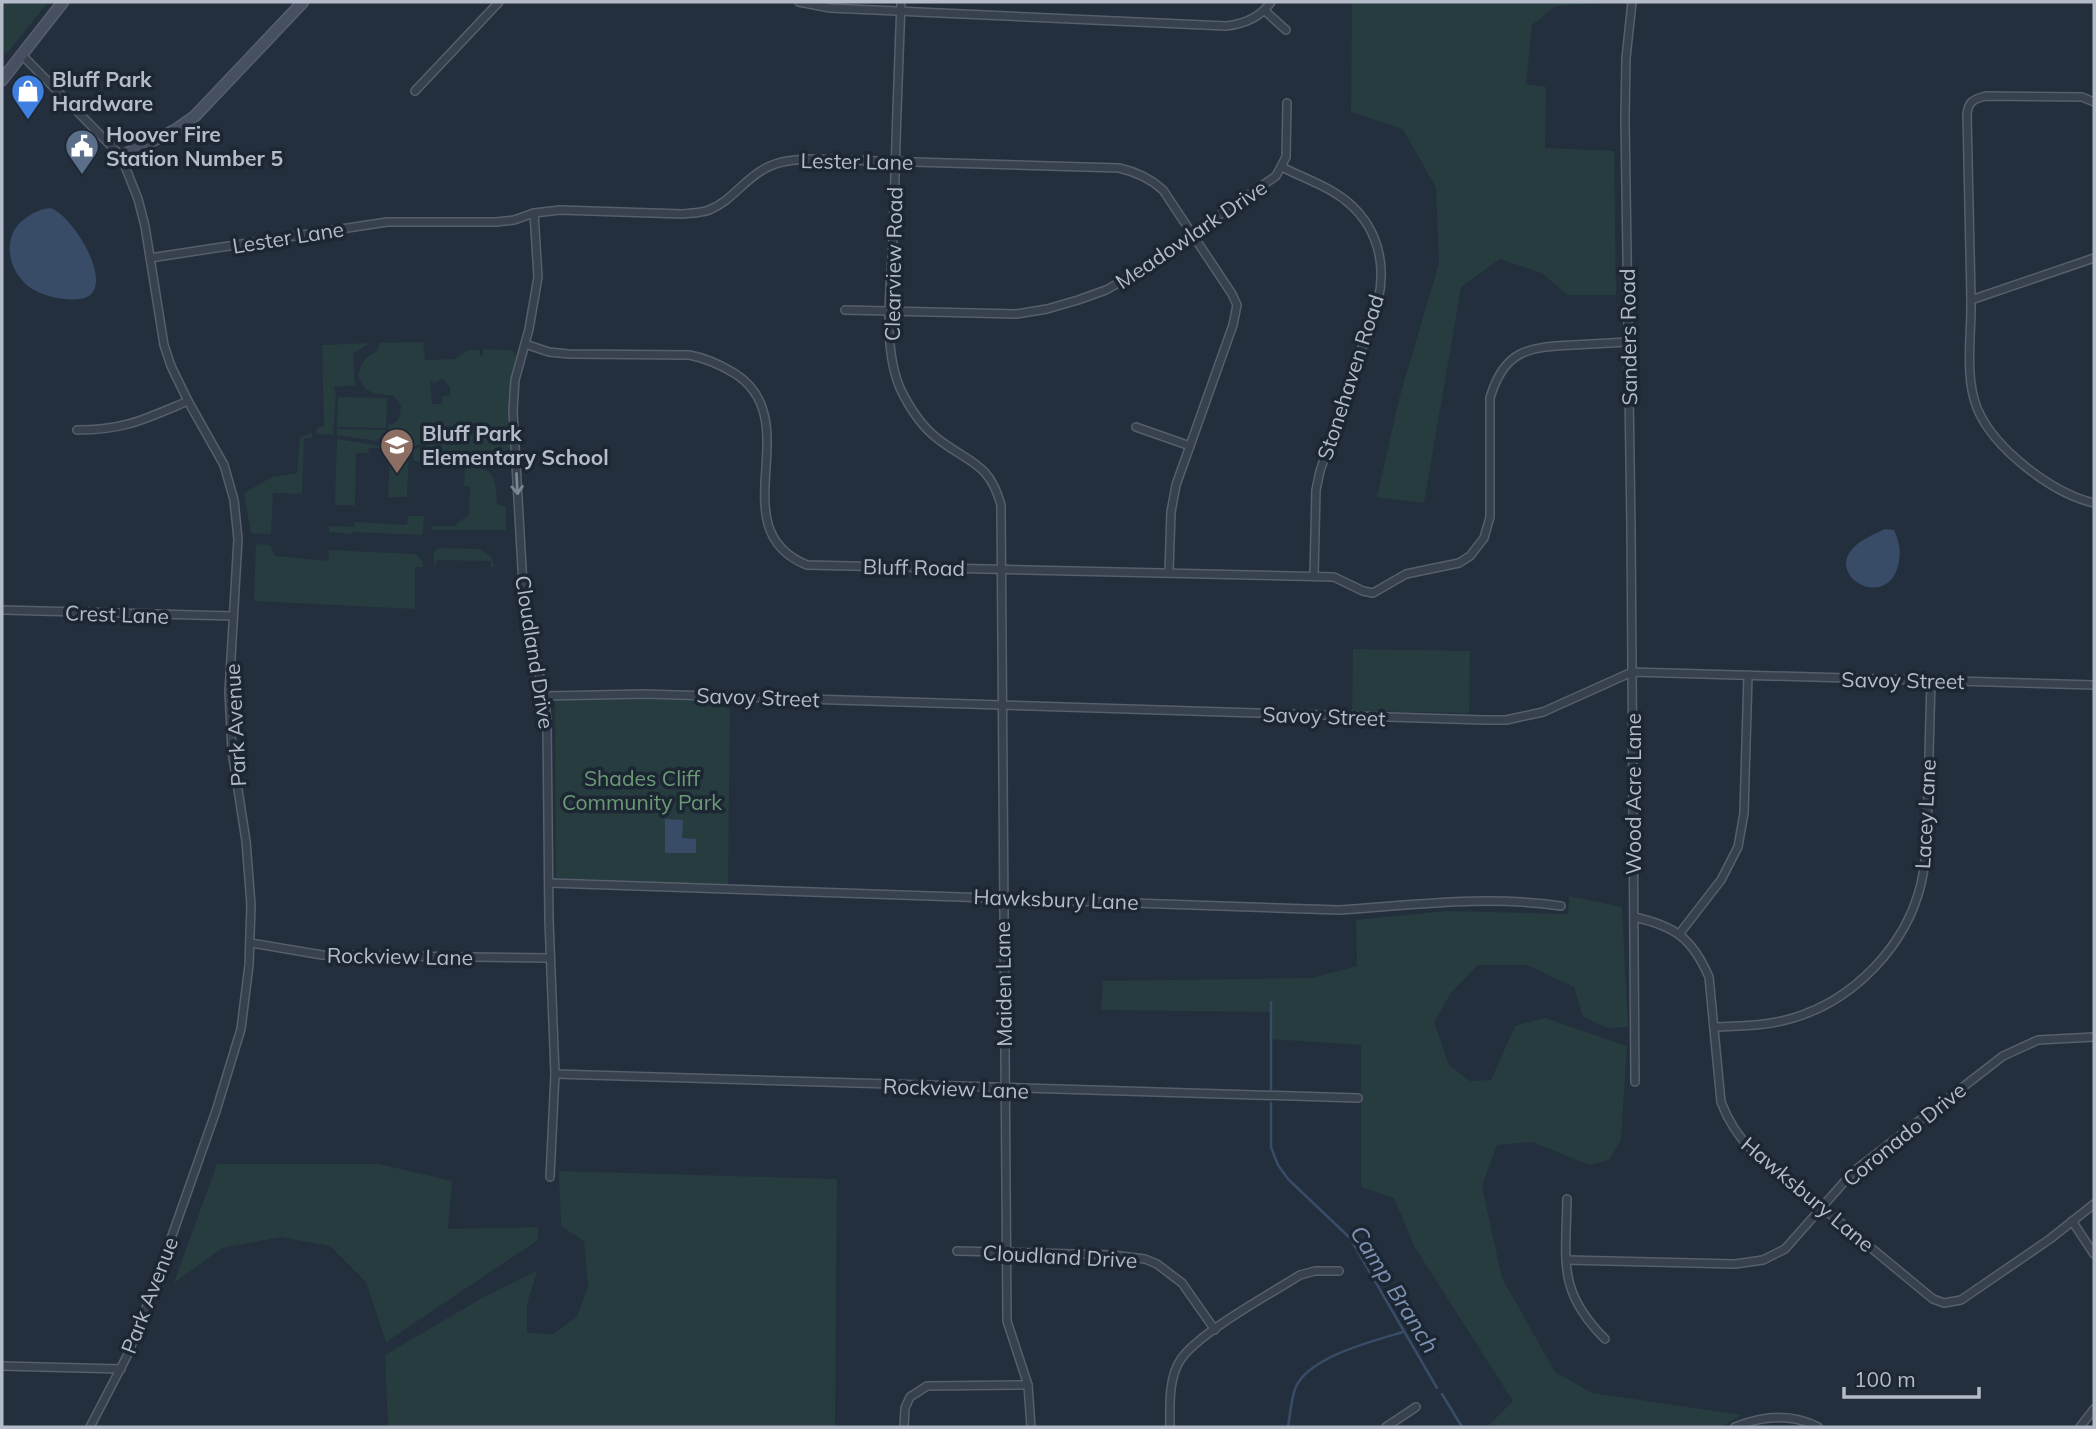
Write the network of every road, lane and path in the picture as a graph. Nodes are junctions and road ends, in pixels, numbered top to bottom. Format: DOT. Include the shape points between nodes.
graph roads {
  1 [pos="63,2"];
  2 [pos="303,2"];
  3 [pos="499,2"];
  4 [pos="799,2"];
  5 [pos="901,2"];
  6 [pos="1271,2"];
  7 [pos="1632,2"];
  8 [pos="1264,10"];
  9 [pos="900,12"];
  10 [pos="1286,30"];
  11 [pos="22,55"];
  12 [pos="2,80"];
  13 [pos="415,91"];
  14 [pos="2094,102"];
  15 [pos="1287,103"];
  16 [pos="121,156"];
  17 [pos="895,161"];
  18 [pos="1282,167"];
  19 [pos="534,213"];
  20 [pos="1194,234"];
  21 [pos="150,258"];
  22 [pos="2094,258"];
  23 [pos="1971,300"];
  24 [pos="845,310"];
  25 [pos="891,311"];
  26 [pos="1628,342"];
  27 [pos="525,344"];
  28 [pos="188,401"];
  29 [pos="1136,427"];
  30 [pos="77,429"];
  31 [pos="1190,446"];
  32 [pos="2094,503"];
  33 [pos="1000,568"];
  34 [pos="1169,572"];
  35 [pos="1314,576"];
  36 [pos="2,610"];
  37 [pos="233,616"];
  38 [pos="1632,672"];
  39 [pos="1748,675"];
  40 [pos="1931,680"];
  41 [pos="2094,685"];
  42 [pos="545,696"];
  43 [pos="1002,706"];
  44 [pos="550,883"];
  45 [pos="1002,896"];
  46 [pos="1561,906"];
  47 [pos="1634,916"];
  48 [pos="1680,933"];
  49 [pos="251,943"];
  50 [pos="550,958"];
  51 [pos="1714,1027"];
  52 [pos="2094,1037"];
  53 [pos="555,1074"];
  54 [pos="1635,1082"];
  55 [pos="1004,1089"];
  56 [pos="1358,1098"];
  57 [pos="550,1177"];
  58 [pos="1567,1199"];
  59 [pos="2094,1204"];
  60 [pos="1823,1206"];
  61 [pos="2072,1221"];
  62 [pos="957,1251"];
  63 [pos="1006,1252"];
  64 [pos="2094,1254"];
  65 [pos="1566,1260"];
  66 [pos="1339,1271"];
  67 [pos="1215,1330"];
  68 [pos="1605,1339"];
  69 [pos="2,1366"];
  70 [pos="121,1368"];
  71 [pos="1028,1385"];
  72 [pos="1416,1407"];
  73 [pos="2094,1409"];
  74 [pos="90,1427"];
  75 [pos="904,1427"];
  76 [pos="1031,1427"];
  77 [pos="1170,1427"];
  78 [pos="1386,1427"];
  79 [pos="1735,1427"];
  80 [pos="1818,1427"];
  81 [pos="2080,1427"];
  1 -- 11 [label="street"];
  2 -- 16 [label="street" via="195,116"];
  3 -- 13 [label="street"];
  4 -- 9 [label="street"];
  5 -- 9 [label="street, Clearview Road"];
  6 -- 8 [label="street"];
  7 -- 26 [label="street, Sanders Road" via="1625,118"];
  8 -- 9 [label="street" via="1241,24 1226,26"];
  8 -- 10 [label="street"];
  9 -- 17 [label="street, Clearview Road"];
  11 -- 12 [label="street"];
  11 -- 16 [label="street, Park Avenue"];
  14 -- 23 [label="street" via="2082,97 1986,96 1968,105"];
  15 -- 18 [label="street"];
  16 -- 21 [label="street, Park Avenue" via="138,199"];
  17 -- 19 [label="street, Lester Lane" via="808,159 775,164 701,212"];
  17 -- 20 [label="street, Lester Lane" via="1137,172 1163,190"];
  17 -- 25 [label="street, Clearview Road"];
  18 -- 20 [label="street, Meadowlark Drive" via="1269,183"];
  18 -- 35 [label="street, Stonehaven Road" via="1344,199 1373,232 1381,257 1378,301 1315,490"];
  19 -- 21 [label="street, Lester Lane" via="496,222 387,222"];
  19 -- 27 [label="street, Cloudland Drive" via="538,277"];
  20 -- 25 [label="street, Meadowlark Drive" via="1106,290 1047,309 1016,314"];
  20 -- 31 [label="street, Lester Lane" via="1232,293 1237,313"];
  21 -- 28 [label="street, Park Avenue" via="164,345"];
  22 -- 23 [label="street"];
  23 -- 32 [label="street" via="1970,374 1977,408 1992,434 2046,482"];
  24 -- 25 [label="street, Meadowlark Drive"];
  25 -- 33 [label="street, Clearview Road" via="893,364 911,409 936,438 984,469 997,492"];
  26 -- 35 [label="street, Bluff Road" via="1540,346 1518,354 1504,367 1490,398 1490,517 1484,538 1471,556 1449,566 1406,573 1373,593 1334,577"];
  26 -- 38 [label="street, Sanders Road"];
  27 -- 33 [label="street, Bluff Road" via="569,354 704,357 741,377 758,396 767,421 765,522 777,546 790,558 807,565"];
  27 -- 42 [label="street, Cloudland Drive, one-way" via="513,411 522,576 528,632"];
  28 -- 30 [label="street" via="131,425"];
  28 -- 37 [label="street, Park Avenue" via="231,486 238,539"];
  29 -- 31 [label="street"];
  31 -- 34 [label="street, Lester Lane" via="1174,499"];
  33 -- 34 [label="street, Bluff Road"];
  33 -- 43 [label="street, Clearview Road"];
  34 -- 35 [label="street, Bluff Road"];
  36 -- 37 [label="street, Crest Lane"];
  37 -- 49 [label="street, Park Avenue" via="232,751 249,865"];
  38 -- 39 [label="street, Savoy Street"];
  38 -- 43 [label="street, Savoy Street" via="1559,707 1506,720"];
  38 -- 47 [label="street, Wood Acre Lane"];
  39 -- 40 [label="street, Savoy Street"];
  39 -- 48 [label="street" via="1744,813 1738,847 1721,880"];
  40 -- 41 [label="street, Savoy Street"];
  40 -- 51 [label="street, Lacey Lane" via="1924,866 1913,906 1894,945 1847,991 1813,1011 1766,1024"];
  42 -- 43 [label="street, Savoy Street" via="645,694"];
  42 -- 44 [label="street, Cloudland Drive"];
  43 -- 45 [label="street, Maiden Lane"];
  44 -- 45 [label="street, Hawksbury Lane"];
  44 -- 50 [label="street, Cloudland Drive"];
  45 -- 46 [label="street, Hawksbury Lane" via="1339,910 1464,900"];
  45 -- 55 [label="street, Maiden Lane"];
  47 -- 48 [label="street, Hawksbury Lane"];
  47 -- 54 [label="street, Wood Acre Lane"];
  48 -- 51 [label="street, Hawksbury Lane" via="1701,958 1709,977"];
  49 -- 50 [label="street, Rockview Lane" via="322,955"];
  49 -- 70 [label="street, Park Avenue" via="238,1041 150,1298"];
  50 -- 53 [label="street, Cloudland Drive"];
  51 -- 60 [label="street, Hawksbury Lane" via="1718,1086 1737,1135"];
  52 -- 60 [label="street, Coronado Drive" via="2038,1040 2003,1056 1868,1159"];
  53 -- 55 [label="street, Rockview Lane"];
  53 -- 57 [label="street, Cloudland Drive"];
  55 -- 56 [label="street, Rockview Lane"];
  55 -- 63 [label="street, Maiden Lane"];
  58 -- 65 [label="street"];
  59 -- 61 [label="street, Hawksbury Lane"];
  60 -- 61 [label="street, Hawksbury Lane" via="1923,1291 1944,1303 1961,1300"];
  60 -- 65 [label="street, Coronado Drive" via="1785,1249 1750,1263"];
  61 -- 64 [label="street"];
  62 -- 63 [label="street, Cloudland Drive"];
  63 -- 67 [label="street, Cloudland Drive" via="1145,1259 1182,1283"];
  63 -- 71 [label="street, Maiden Lane" via="1007,1321"];
  65 -- 68 [label="street" via="1574,1299"];
  66 -- 67 [label="street" via="1300,1275"];
  67 -- 77 [label="street" via="1181,1360 1174,1375"];
  69 -- 70 [label="street"];
  70 -- 74 [label="street, Park Avenue"];
  71 -- 75 [label="street" via="927,1386 910,1397"];
  71 -- 76 [label="street, Maiden Lane"];
  72 -- 78 [label="street"];
  73 -- 81 [label="street"];
  79 -- 80 [label="street" via="1775,1417"];
}
